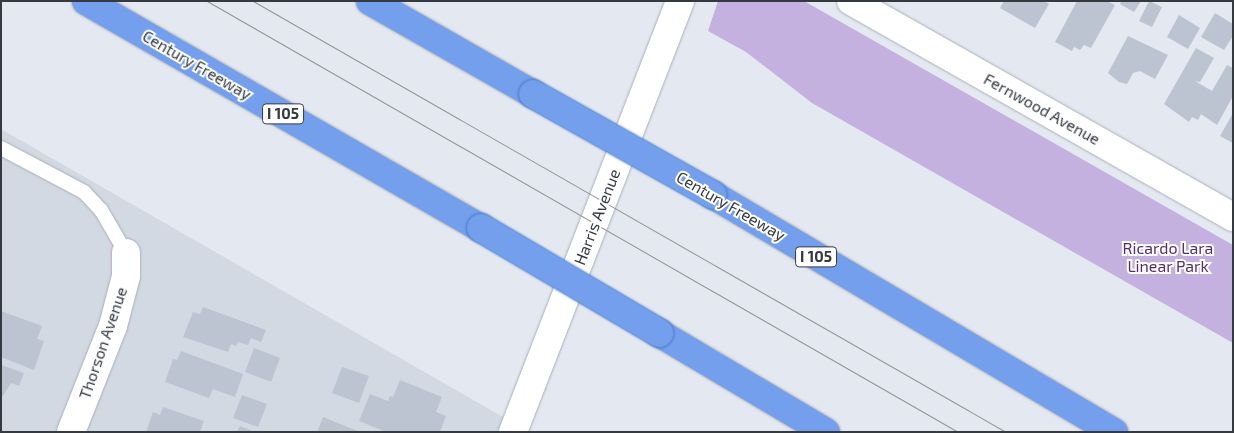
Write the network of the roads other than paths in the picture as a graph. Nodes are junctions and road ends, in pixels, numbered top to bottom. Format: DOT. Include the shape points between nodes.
graph roads {
  1 [pos="86,1"];
  2 [pos="370,1"];
  3 [pos="680,1"];
  4 [pos="851,1"];
  5 [pos="1,148"];
  6 [pos="1233,217"];
  7 [pos="126,253"];
  8 [pos="71,432"];
  9 [pos="513,432"];
  10 [pos="826,432"];
  11 [pos="1114,432"];
  1 -- 10 [label="highway, Century Freeway / I 105, bridge" via="481,228"];
  2 -- 11 [label="highway, Century Freeway / I 105, bridge" via="713,195"];
  3 -- 9 [label="street, Harris Avenue"];
  4 -- 6 [label="street, Fernwood Avenue"];
  5 -- 7 [label="lane" via="84,192 101,210"];
  7 -- 8 [label="street, Thorson Avenue" via="126,276 113,326"];
}
